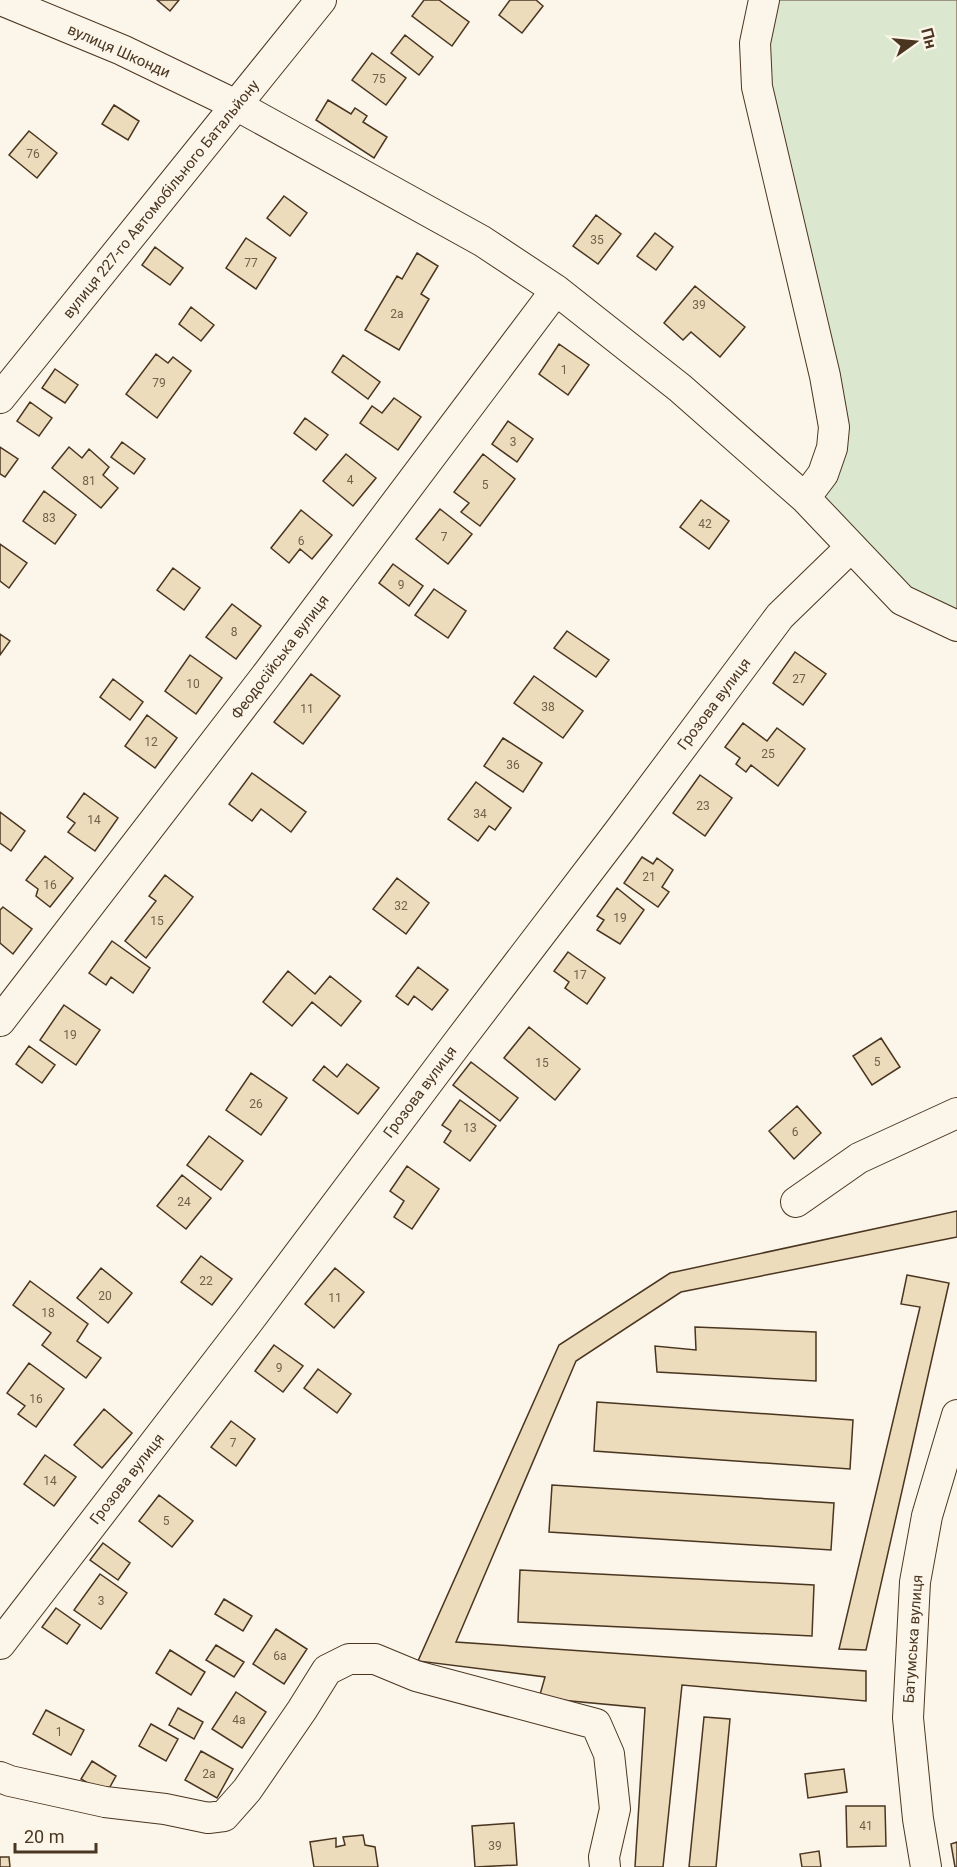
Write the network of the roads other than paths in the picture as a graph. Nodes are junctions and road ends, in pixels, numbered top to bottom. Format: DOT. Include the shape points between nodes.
graph roads {
  1 [pos="1,0"];
  2 [pos="321,0"];
  3 [pos="764,0"];
  4 [pos="236,105"];
  5 [pos="556,290"];
  6 [pos="0,398"];
  7 [pos="805,498"];
  8 [pos="850,548"];
  9 [pos="957,626"];
  10 [pos="0,1021"];
  11 [pos="957,1113"];
  12 [pos="796,1202"];
  13 [pos="957,1415"];
  14 [pos="4,1632"];
  15 [pos="0,1777"];
  16 [pos="605,1867"];
  17 [pos="926,1867"];
  1 -- 4 [label="street, вулиця Шконди" via="122,50"];
  2 -- 4 [label="street, вулиця 227-го Автомобільного Батальйону"];
  3 -- 7 [label="street" via="755,43 757,87 834,427 823,474"];
  4 -- 5 [label="street, вулиця Шконди" via="482,241"];
  4 -- 6 [label="street, вулиця 227-го Автомобільного Батальйону"];
  5 -- 7 [label="street, вулиця Шконди" via="680,388"];
  5 -- 10 [label="street, Феодосійська вулиця" via="266,677"];
  7 -- 8 [label="street, вулиця Шконди"];
  8 -- 9 [label="street, вулиця Шконди" via="902,600"];
  8 -- 14 [label="street, Грозова вулиця" via="780,616 254,1314"];
  11 -- 12 [label="street" via="859,1158"];
  13 -- 17 [label="street, Батумська вулиця" via="927,1516 915,1582 908,1718"];
  15 -- 16 [label="street" via="105,1802 208,1818 224,1816 247,1790 327,1670 349,1659 375,1659 416,1676 596,1724 609,1754 615,1809"];
}
